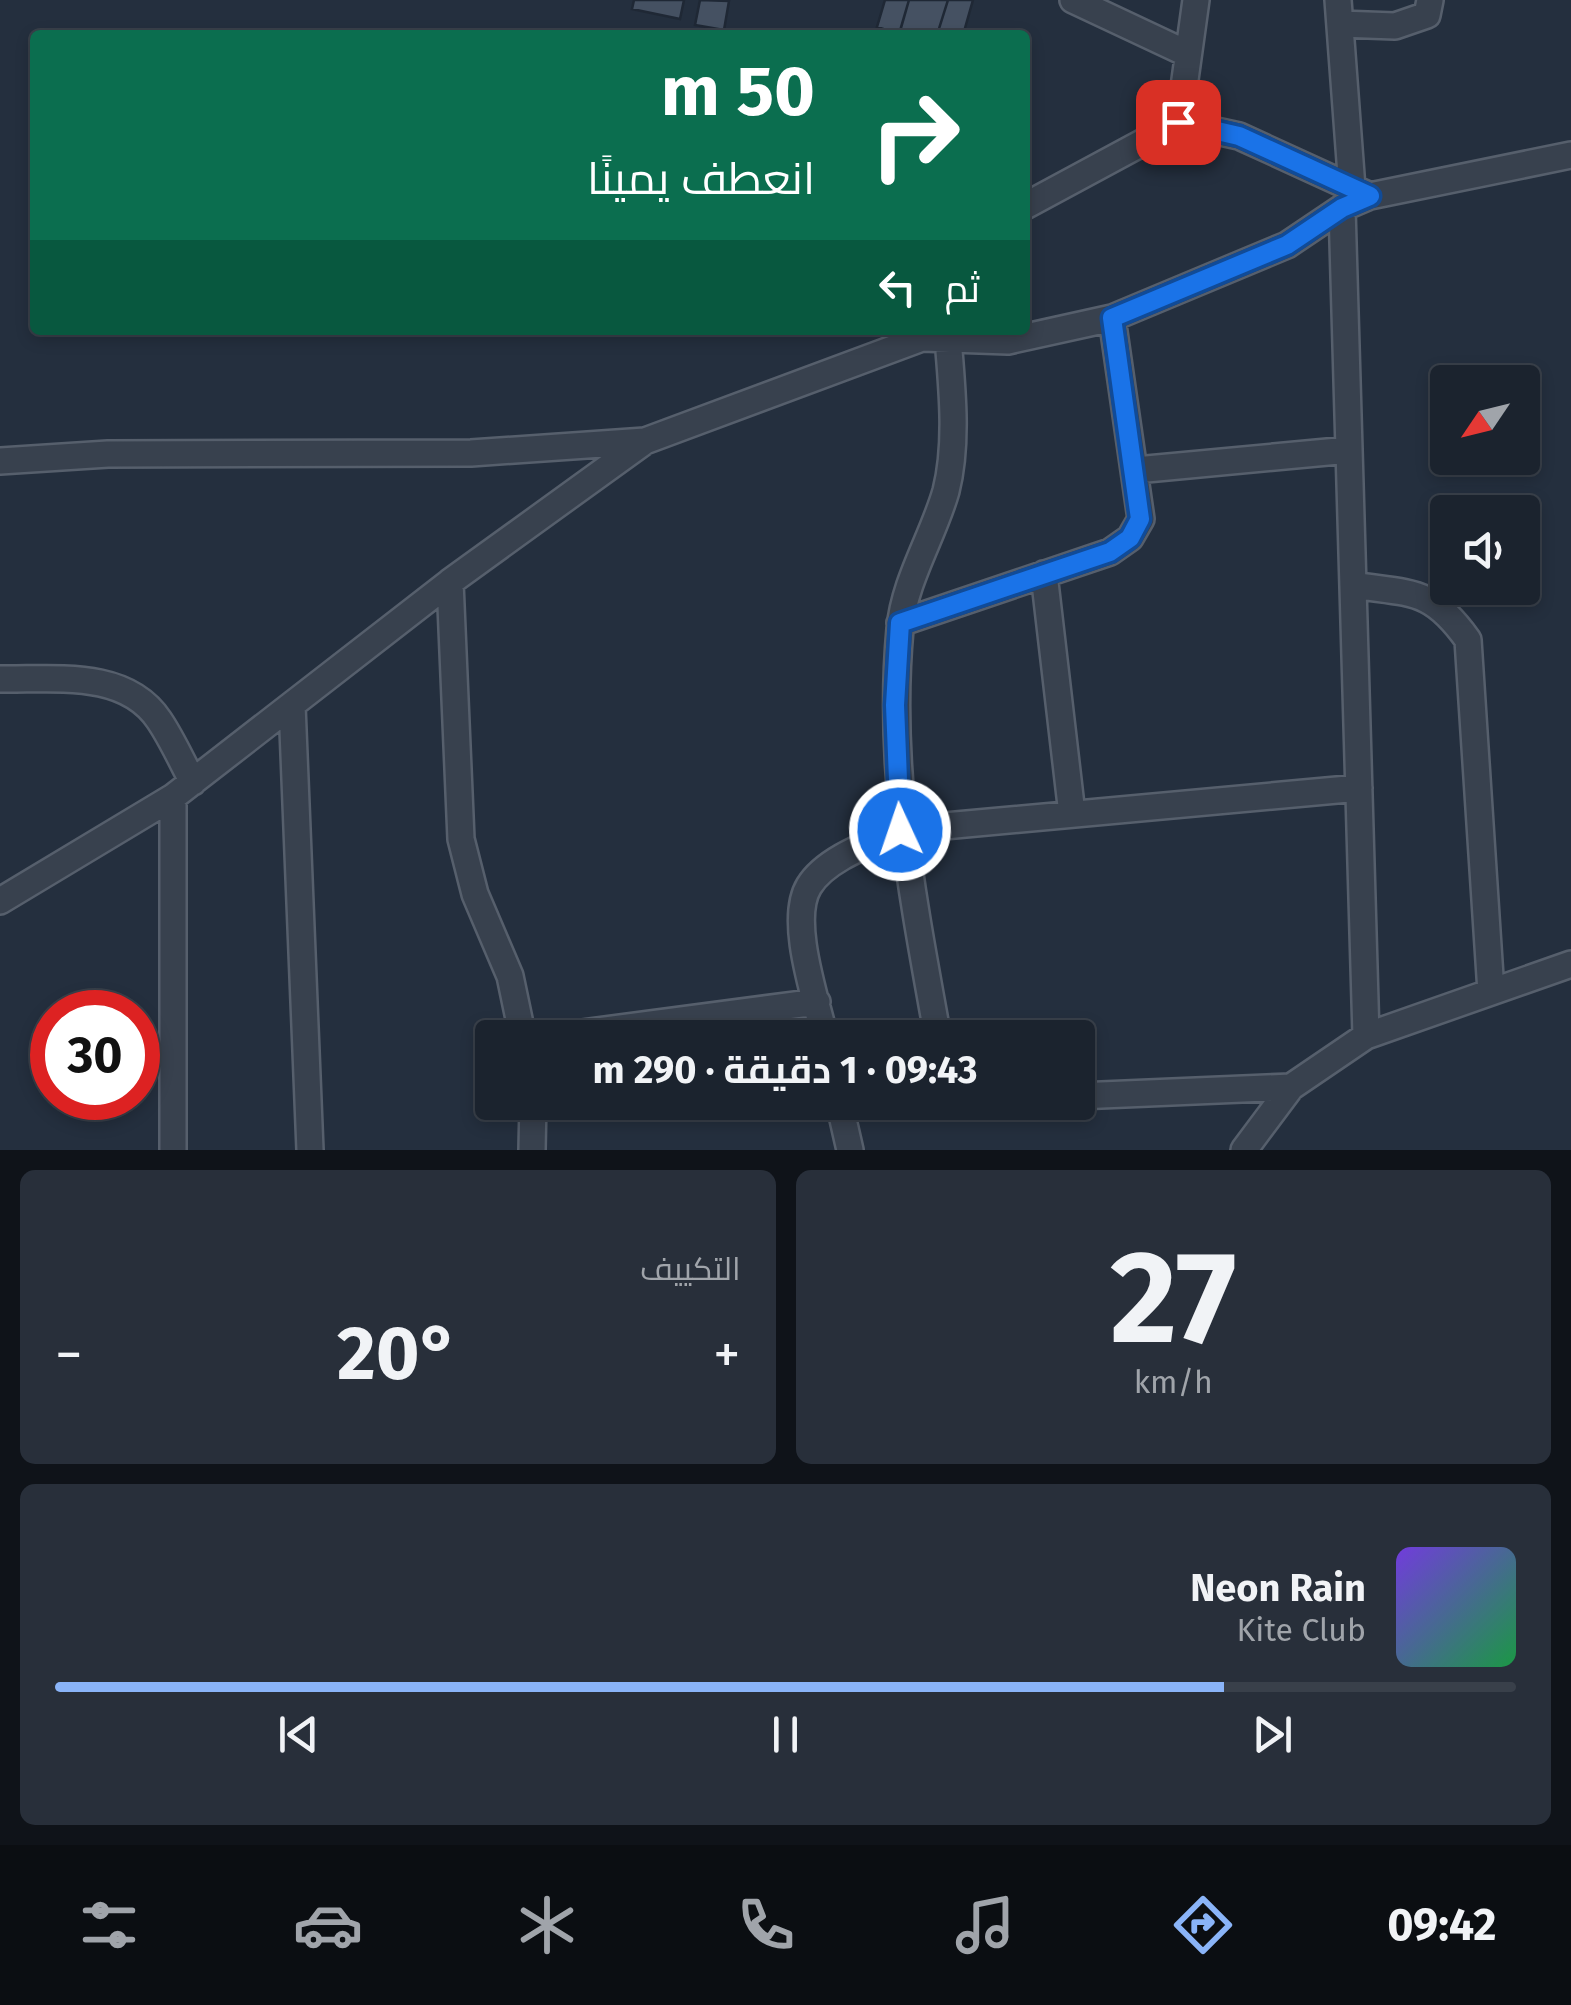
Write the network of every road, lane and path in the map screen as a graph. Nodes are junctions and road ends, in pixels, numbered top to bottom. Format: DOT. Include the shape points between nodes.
graph roads {
  1 [pos="1072,0"];
  2 [pos="1196,0"];
  3 [pos="1430,0"];
  4 [pos="1339,12"];
  5 [pos="1188,54"];
  6 [pos="1178,122"];
  7 [pos="1571,154"];
  8 [pos="1355,198"];
  9 [pos="1030,203"];
  10 [pos="1112,318"];
  11 [pos="931,336"];
  12 [pos="645,441"];
  13 [pos="1349,450"];
  14 [pos="0,461"];
  15 [pos="1136,470"];
  16 [pos="1044,574"];
  17 [pos="450,582"];
  18 [pos="1352,585"];
  19 [pos="900,623"];
  20 [pos="0,679"];
  21 [pos="292,704"];
  22 [pos="1358,788"];
  23 [pos="183,790"];
  24 [pos="1072,814"];
  25 [pos="900,830"];
  26 [pos="0,901"];
  27 [pos="1571,964"];
  28 [pos="1491,992"];
  29 [pos="817,1002"];
  30 [pos="519,1020"];
  31 [pos="680,1020"];
  32 [pos="821,1020"];
  33 [pos="935,1020"];
  34 [pos="1366,1036"];
  35 [pos="1291,1087"];
  36 [pos="1095,1095"];
  37 [pos="533,1120"];
  38 [pos="843,1120"];
  39 [pos="173,1150"];
  40 [pos="310,1150"];
  41 [pos="532,1150"];
  42 [pos="850,1150"];
  43 [pos="1244,1150"];
  1 -- 5 [label="street"];
  2 -- 5 [label="street"];
  3 -- 4 [label="street" via="1427,15 1411,23"];
  4 -- 8 [label="street"];
  5 -- 6 [label="street"];
  6 -- 8 [label="street" via="1239,136"];
  6 -- 9 [label="street"];
  7 -- 8 [label="street"];
  8 -- 10 [label="street" via="1287,245"];
  8 -- 13 [label="street"];
  10 -- 11 [label="street" via="1008,341"];
  10 -- 15 [label="street"];
  11 -- 12 [label="street"];
  11 -- 19 [label="street" via="953,400 946,489"];
  12 -- 14 [label="street" via="472,453 108,454"];
  12 -- 17 [label="street"];
  13 -- 15 [label="street"];
  13 -- 18 [label="street"];
  15 -- 16 [label="street" via="1140,519 1130,538 1110,552"];
  16 -- 19 [label="street"];
  16 -- 24 [label="street"];
  17 -- 21 [label="street"];
  17 -- 30 [label="street" via="462,839 474,894 510,976"];
  18 -- 22 [label="street"];
  18 -- 28 [label="street" via="1427,596 1468,640"];
  19 -- 25 [label="street"];
  20 -- 23 [label="street" via="74,677 132,694 158,717"];
  21 -- 23 [label="street"];
  21 -- 40 [label="street"];
  22 -- 24 [label="street"];
  22 -- 34 [label="street"];
  23 -- 26 [label="street"];
  23 -- 39 [label="street"];
  24 -- 25 [label="street"];
  25 -- 29 [label="street" via="843,857 810,884 800,908"];
  25 -- 33 [label="street"];
  27 -- 28 [label="street"];
  28 -- 34 [label="street"];
  29 -- 31 [label="street"];
  29 -- 32 [label="street"];
  34 -- 35 [label="street"];
  35 -- 36 [label="street"];
  35 -- 43 [label="street"];
  37 -- 41 [label="street"];
  38 -- 42 [label="street"];
}
